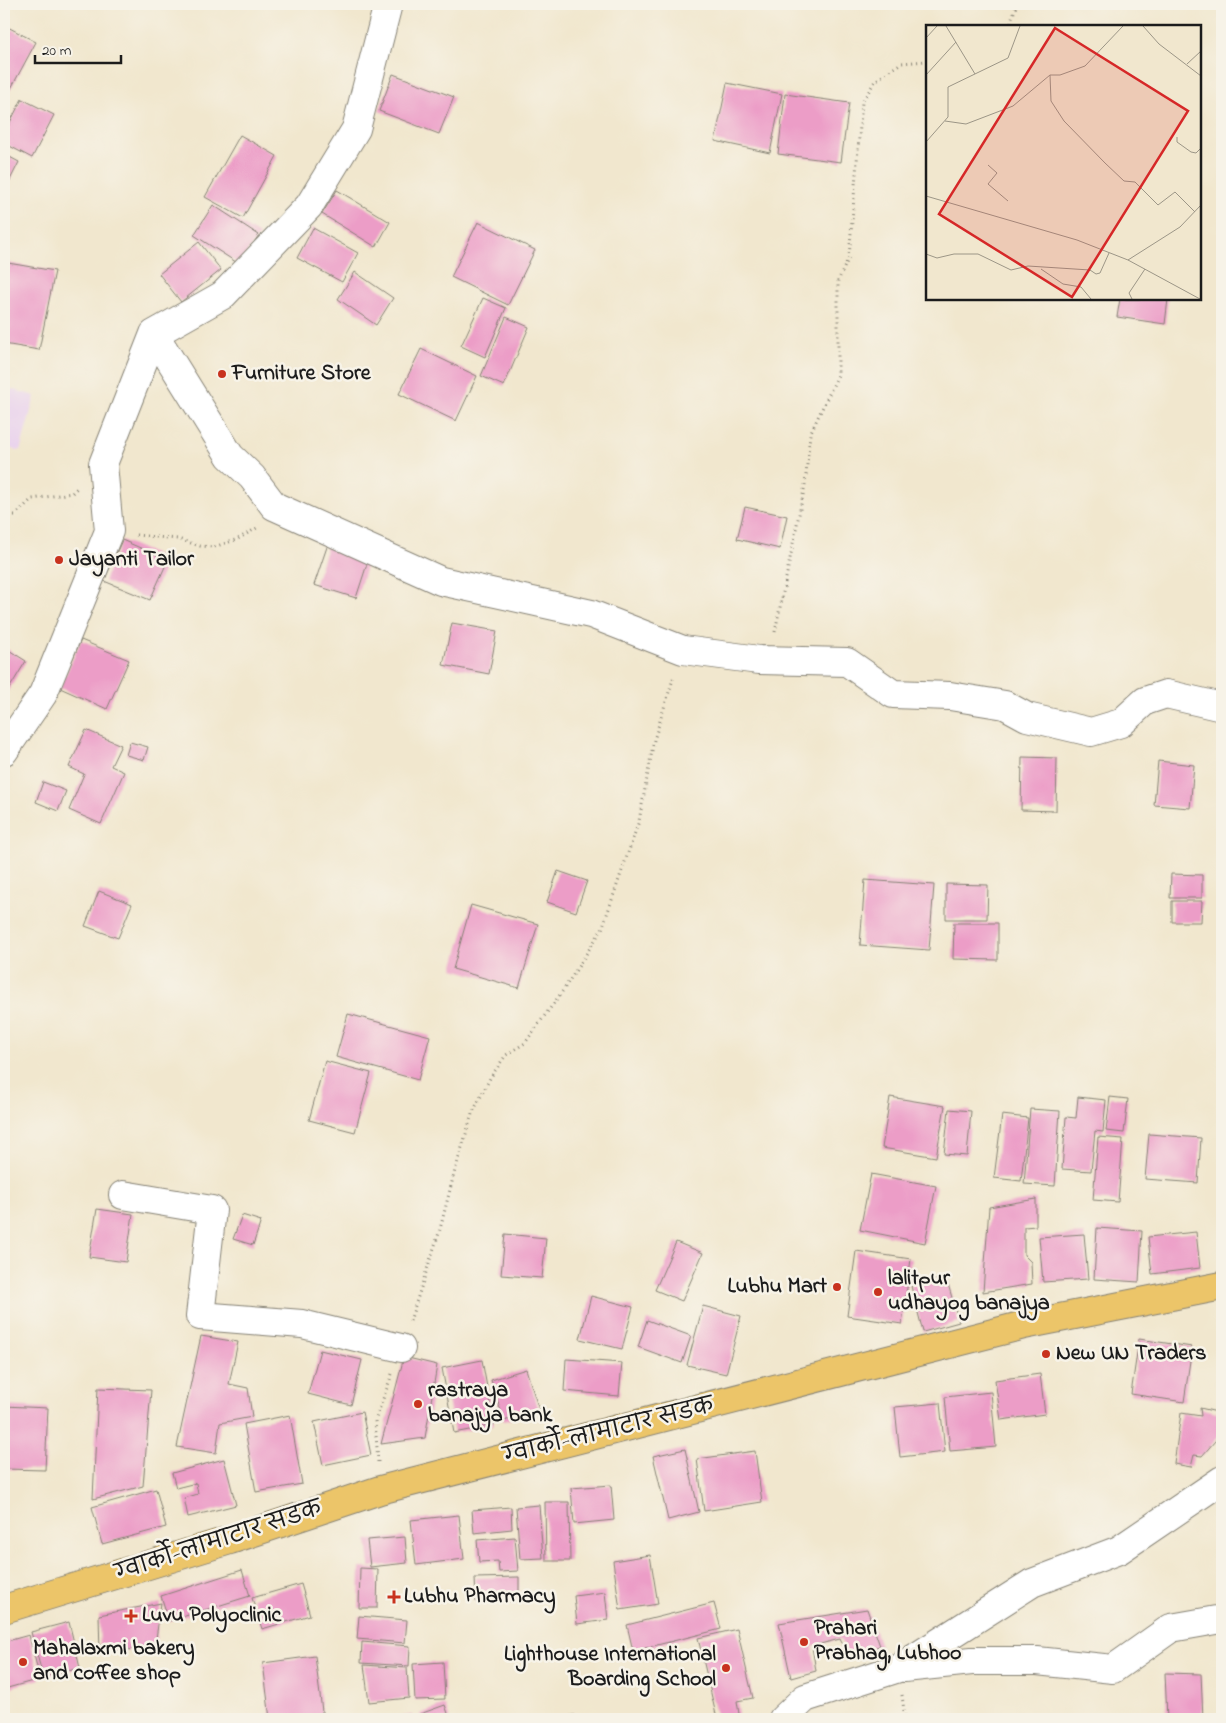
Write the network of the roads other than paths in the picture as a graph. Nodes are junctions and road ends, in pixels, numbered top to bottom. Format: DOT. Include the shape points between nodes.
graph roads {
  1 [pos="388,4"];
  2 [pos="154,334"];
  3 [pos="1222,707"];
  4 [pos="4,751"];
  5 [pos="123,1195"];
  6 [pos="1222,1286"];
  7 [pos="400,1348"];
  8 [pos="1222,1480"];
  9 [pos="4,1609"];
  10 [pos="1222,1619"];
  11 [pos="899,1668"];
  12 [pos="784,1719"];
  1 -- 2 [label="street" via="356,129 309,206 223,295"];
  2 -- 3 [label="street" via="230,456 274,506 441,581 591,614 683,650 759,660 847,662 893,694 950,696 1005,705 1027,717 1091,732 1121,723 1145,701 1166,694"];
  2 -- 4 [label="street" via="103,464 109,531 43,694"];
  5 -- 7 [label="street" via="212,1210 200,1316 302,1324"];
  6 -- 9 [label="main road, ग्वार्को-लामाटार सडक" via="1024,1325 380,1490"];
  8 -- 11 [label="street" via="1119,1550 1032,1583"];
  10 -- 11 [label="street" via="1171,1628 1113,1669 1037,1661 972,1661"];
  11 -- 12 [label="street" via="805,1698"];
}
